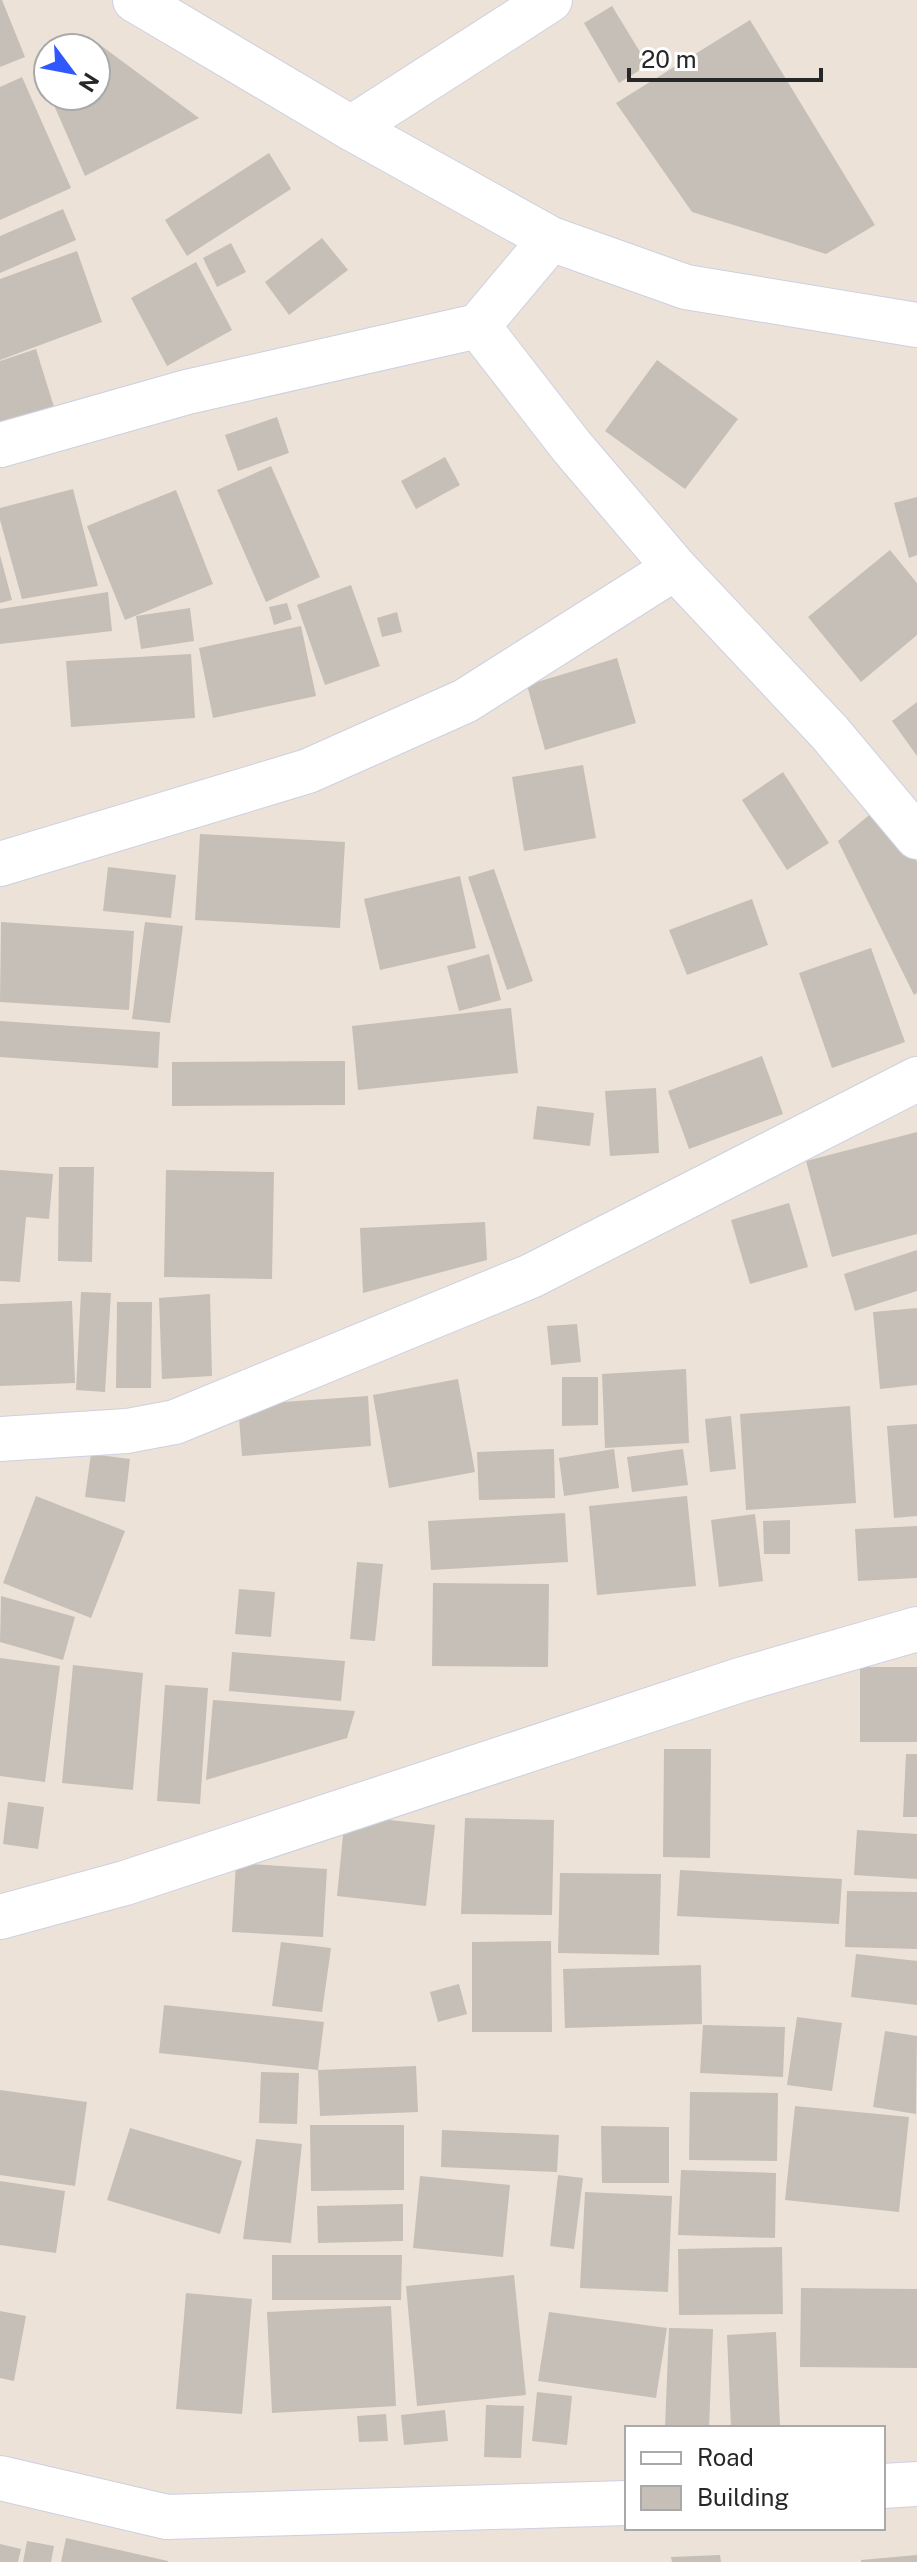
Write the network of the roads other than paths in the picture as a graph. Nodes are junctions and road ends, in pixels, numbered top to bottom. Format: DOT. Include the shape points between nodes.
graph roads {
  1 [pos="135,0"];
  2 [pos="550,0"];
  3 [pos="351,128"];
  4 [pos="551,239"];
  5 [pos="917,325"];
  6 [pos="478,326"];
  7 [pos="0,445"];
  8 [pos="675,568"];
  9 [pos="917,837"];
  10 [pos="0,864"];
  11 [pos="917,1079"];
  12 [pos="0,1439"];
  13 [pos="917,1629"];
  14 [pos="0,1917"];
  15 [pos="0,2478"];
  16 [pos="917,2484"];
  17 [pos="885,2486"];
  18 [pos="625,2503"];
  1 -- 3 [label="street"];
  2 -- 3 [label="street"];
  3 -- 4 [label="street"];
  4 -- 5 [label="street" via="686,287"];
  4 -- 6 [label="street"];
  6 -- 7 [label="street" via="187,392"];
  6 -- 8 [label="street"];
  8 -- 9 [label="street" via="830,733"];
  8 -- 10 [label="street" via="465,701 308,771"];
  11 -- 12 [label="street" via="531,1276 175,1422 127,1431"];
  13 -- 14 [label="street" via="740,1680 125,1883"];
  15 -- 18 [label="street" via="167,2517"];
  16 -- 17 [label="street"];
}
